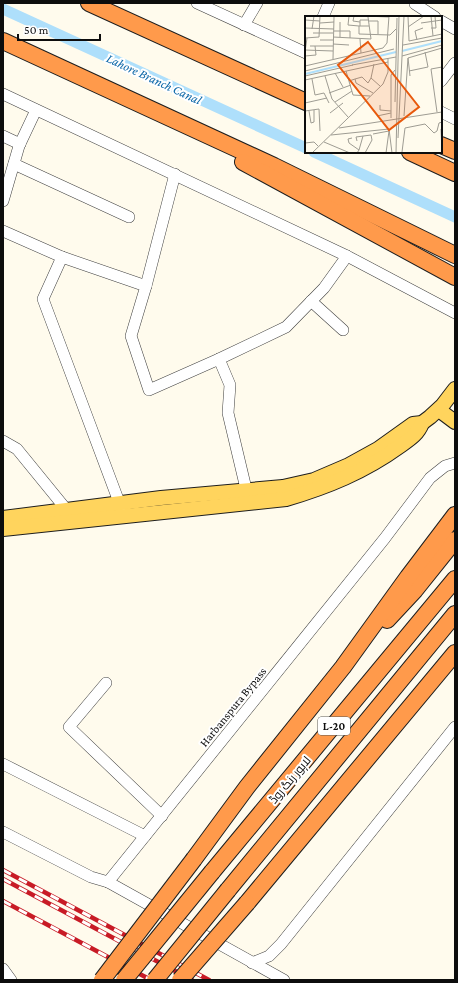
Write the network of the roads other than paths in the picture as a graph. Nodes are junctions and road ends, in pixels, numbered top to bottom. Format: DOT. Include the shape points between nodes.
graph roads {
  1 [pos="89,3"];
  2 [pos="197,3"];
  3 [pos="257,3"];
  4 [pos="329,3"];
  5 [pos="415,4"];
  6 [pos="323,16"];
  7 [pos="433,16"];
  8 [pos="442,22"];
  9 [pos="244,25"];
  10 [pos="455,29"];
  11 [pos="3,41"];
  12 [pos="305,53"];
  13 [pos="215,59"];
  14 [pos="455,63"];
  15 [pos="442,80"];
  16 [pos="305,93"];
  17 [pos="3,94"];
  18 [pos="131,101"];
  19 [pos="305,102"];
  20 [pos="36,110"];
  21 [pos="442,112"];
  22 [pos="455,119"];
  23 [pos="3,136"];
  24 [pos="20,144"];
  25 [pos="442,145"];
  26 [pos="455,151"];
  27 [pos="412,153"];
  28 [pos="14,164"];
  29 [pos="455,173"];
  30 [pos="175,174"];
  31 [pos="3,201"];
  32 [pos="129,218"];
  33 [pos="3,231"];
  34 [pos="455,255"];
  35 [pos="347,256"];
  36 [pos="62,257"];
  37 [pos="455,277"];
  38 [pos="146,286"];
  39 [pos="311,301"];
  40 [pos="455,313"];
  41 [pos="343,330"];
  42 [pos="219,359"];
  43 [pos="455,389"];
  44 [pos="439,410"];
  45 [pos="422,422"];
  46 [pos="455,422"];
  47 [pos="3,441"];
  48 [pos="455,463"];
  49 [pos="246,490"];
  50 [pos="249,503"];
  51 [pos="121,510"];
  52 [pos="66,511"];
  53 [pos="455,515"];
  54 [pos="3,518"];
  55 [pos="78,520"];
  56 [pos="3,529"];
  57 [pos="455,540"];
  58 [pos="455,579"];
  59 [pos="455,614"];
  60 [pos="455,653"];
  61 [pos="343,668"];
  62 [pos="106,683"];
  63 [pos="455,727"];
  64 [pos="3,764"];
  65 [pos="162,816"];
  66 [pos="3,832"];
  67 [pos="145,836"];
  68 [pos="108,882"];
  69 [pos="252,963"];
  70 [pos="3,969"];
  71 [pos="11,980"];
  72 [pos="102,980"];
  73 [pos="124,980"];
  74 [pos="155,980"];
  75 [pos="180,980"];
  76 [pos="284,980"];
  1 -- 13 [label="highway"];
  2 -- 9 [label="street"];
  3 -- 9 [label="street"];
  4 -- 6 [label="street"];
  5 -- 7 [label="street"];
  8 -- 10 [label="street"];
  9 -- 12 [label="street"];
  11 -- 18 [label="highway"];
  13 -- 16 [label="highway"];
  13 -- 19 [label="highway"];
  14 -- 15 [label="street"];
  17 -- 20 [label="street"];
  18 -- 34 [label="highway" via="274,166"];
  18 -- 37 [label="highway"];
  20 -- 24 [label="street"];
  20 -- 30 [label="street"];
  21 -- 22 [label="street"];
  23 -- 24 [label="street"];
  24 -- 28 [label="street"];
  25 -- 26 [label="highway"];
  27 -- 29 [label="highway"];
  28 -- 31 [label="street"];
  28 -- 32 [label="street"];
  30 -- 35 [label="street"];
  30 -- 38 [label="street"];
  33 -- 36 [label="street"];
  35 -- 39 [label="street" via="324,288"];
  35 -- 40 [label="street"];
  36 -- 38 [label="street"];
  36 -- 51 [label="street" via="43,299"];
  38 -- 42 [label="street" via="131,336 150,390"];
  39 -- 41 [label="street"];
  39 -- 42 [label="street" via="286,327"];
  42 -- 49 [label="street" via="230,385 228,413"];
  43 -- 44 [label="main road"];
  44 -- 45 [label="main road"];
  44 -- 46 [label="main road"];
  45 -- 49 [label="main road" via="413,424 378,449 349,465 314,480 283,487"];
  45 -- 50 [label="main road" via="419,432 381,460 354,475 286,499"];
  47 -- 52 [label="street" via="17,449"];
  48 -- 65 [label="street, Harbanspura Bypass" via="445,466 430,478 385,538"];
  49 -- 50 [label="street"];
  49 -- 51 [label="main road"];
  50 -- 51 [label="main road"];
  51 -- 52 [label="main road"];
  51 -- 55 [label="main road"];
  52 -- 54 [label="main road"];
  52 -- 55 [label="street"];
  53 -- 61 [label="highway"];
  55 -- 56 [label="main road"];
  57 -- 61 [label="highway" via="415,590"];
  58 -- 73 [label="highway, لاہور رنگ روڈ / L-20, bridge"];
  59 -- 74 [label="highway, لاہور رنگ روڈ / L-20, bridge"];
  60 -- 75 [label="highway, bridge"];
  61 -- 72 [label="highway, bridge" via="247,787"];
  62 -- 65 [label="street" via="69,727"];
  63 -- 69 [label="street" via="281,944 269,956"];
  64 -- 67 [label="street"];
  65 -- 67 [label="street, Harbanspura Bypass"];
  66 -- 68 [label="street" via="91,877"];
  67 -- 68 [label="street, Harbanspura Bypass"];
  68 -- 69 [label="street"];
  69 -- 76 [label="street"];
  70 -- 71 [label="street"];
}
